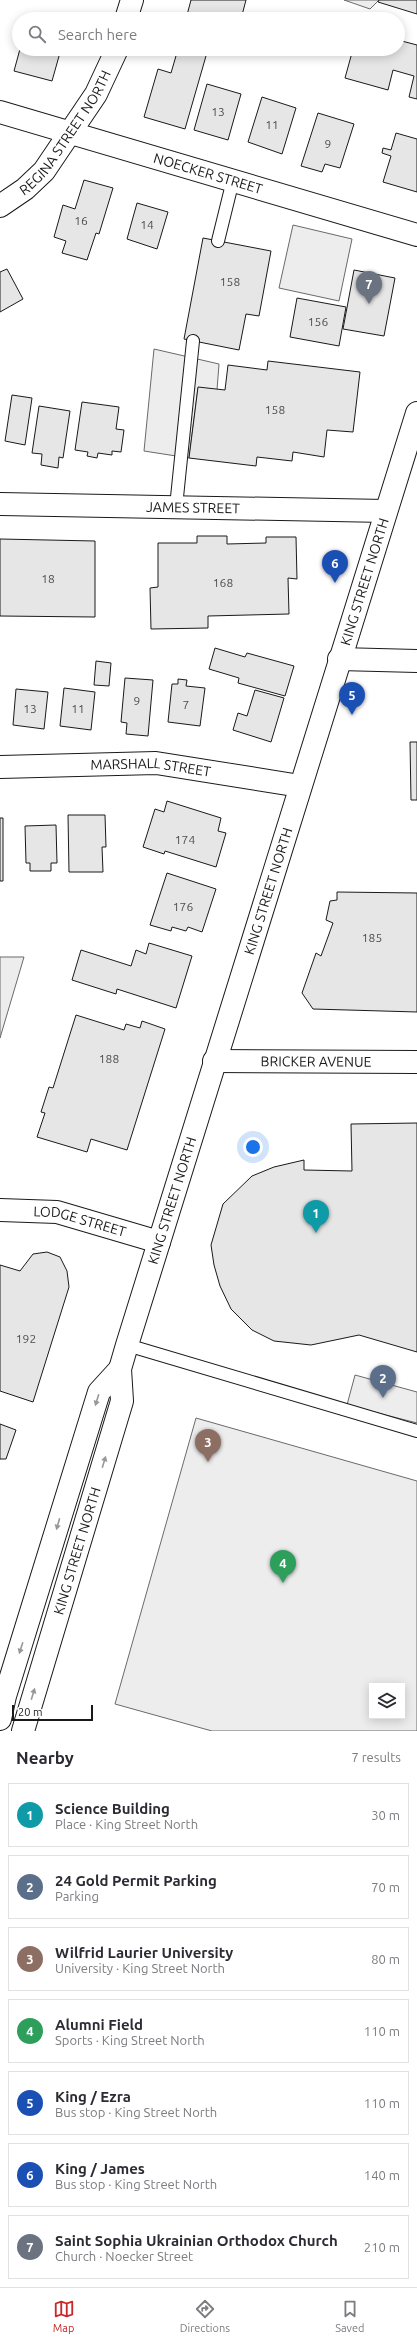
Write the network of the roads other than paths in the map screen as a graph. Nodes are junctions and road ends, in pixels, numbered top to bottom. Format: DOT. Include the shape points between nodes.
graph roads {
  1 [pos="132,0"];
  2 [pos="128,12"];
  3 [pos="114,56"];
  4 [pos="0,112"];
  5 [pos="71,132"];
  6 [pos="234,180"];
  7 [pos="0,206"];
  8 [pos="417,235"];
  9 [pos="218,241"];
  10 [pos="193,341"];
  11 [pos="417,413"];
  12 [pos="0,504"];
  13 [pos="176,508"];
  14 [pos="386,511"];
  15 [pos="339,659"];
  16 [pos="417,661"];
  17 [pos="0,767"];
  18 [pos="300,786"];
  19 [pos="214,1060"];
  20 [pos="417,1062"];
  21 [pos="0,1210"];
  22 [pos="158,1242"];
  23 [pos="127,1345"];
  24 [pos="120,1369"];
  25 [pos="417,1430"];
  26 [pos="0,1719"];
  27 [pos="23,1731"];
  1 -- 2 [label="street"];
  3 -- 5 [label="street, REGINA STREET NORTH" via="96,94"];
  4 -- 5 [label="street, NOECKER STREET"];
  5 -- 6 [label="street, NOECKER STREET"];
  5 -- 7 [label="street, REGINA STREET NORTH" via="44,171 25,189"];
  6 -- 8 [label="street, NOECKER STREET"];
  6 -- 9 [label="lane"];
  10 -- 13 [label="lane"];
  11 -- 14 [label="street, KING STREET NORTH"];
  12 -- 13 [label="street, JAMES STREET"];
  13 -- 14 [label="street, JAMES STREET"];
  14 -- 15 [label="street, KING STREET NORTH"];
  15 -- 16 [label="street"];
  15 -- 18 [label="street, KING STREET NORTH"];
  17 -- 18 [label="street, MARSHALL STREET" via="156,764"];
  18 -- 19 [label="street, KING STREET NORTH"];
  19 -- 20 [label="street, BRICKER AVENUE"];
  19 -- 22 [label="street, KING STREET NORTH"];
  21 -- 22 [label="street, LODGE STREET" via="57,1212"];
  22 -- 23 [label="street, KING STREET NORTH"];
  23 -- 24 [label="street, KING STREET NORTH"];
  23 -- 25 [label="lane"];
  24 -- 26 [label="street, KING STREET NORTH, one-way" via="99,1392"];
  27 -- 24 [label="street, KING STREET NORTH, one-way" via="122,1401"];
}
